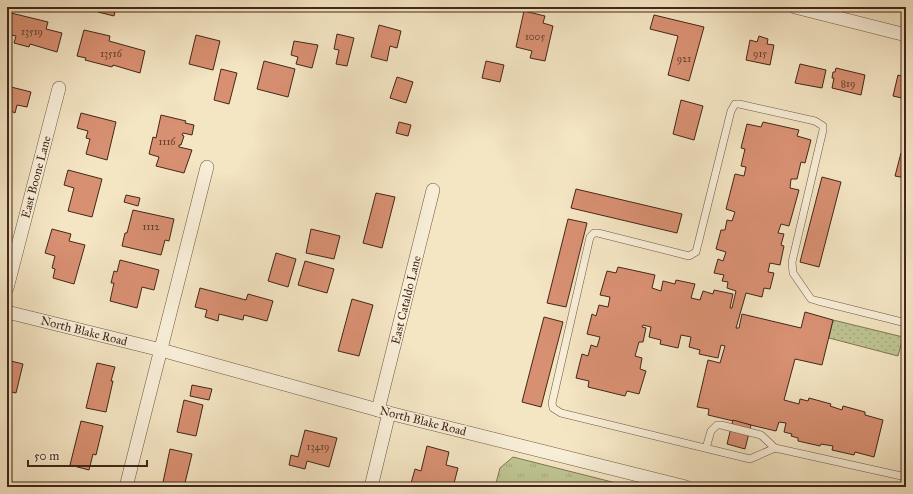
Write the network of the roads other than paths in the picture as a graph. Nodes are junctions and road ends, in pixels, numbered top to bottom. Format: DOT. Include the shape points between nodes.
graph roads {
  1 [pos="795,7"];
  2 [pos="906,35"];
  3 [pos="59,88"];
  4 [pos="207,167"];
  5 [pos="433,190"];
  6 [pos="7,288"];
  7 [pos="7,312"];
  8 [pos="906,323"];
  9 [pos="161,350"];
  10 [pos="384,412"];
  11 [pos="706,448"];
  12 [pos="774,448"];
  13 [pos="906,477"];
  14 [pos="126,487"];
  15 [pos="371,487"];
  16 [pos="686,487"];
  1 -- 2 [label="street"];
  3 -- 6 [label="street, East Boone Lane"];
  4 -- 9 [label="street"];
  5 -- 10 [label="street, East Cataldo Lane"];
  7 -- 9 [label="street, North Blake Road"];
  8 -- 11 [label="lane" via="811,299 793,273 792,262 823,126 815,121 735,104 731,111 696,252 689,256 598,233 590,237 552,403 552,408 561,413"];
  9 -- 10 [label="street, North Blake Road"];
  9 -- 14 [label="street"];
  10 -- 15 [label="street, East Cataldo Lane"];
  10 -- 16 [label="street, North Blake Road"];
  11 -- 12 [label="lane" via="750,459"];
  11 -- 12 [label="lane" via="711,431 717,425 721,425 761,435"];
  12 -- 13 [label="lane"];
}
